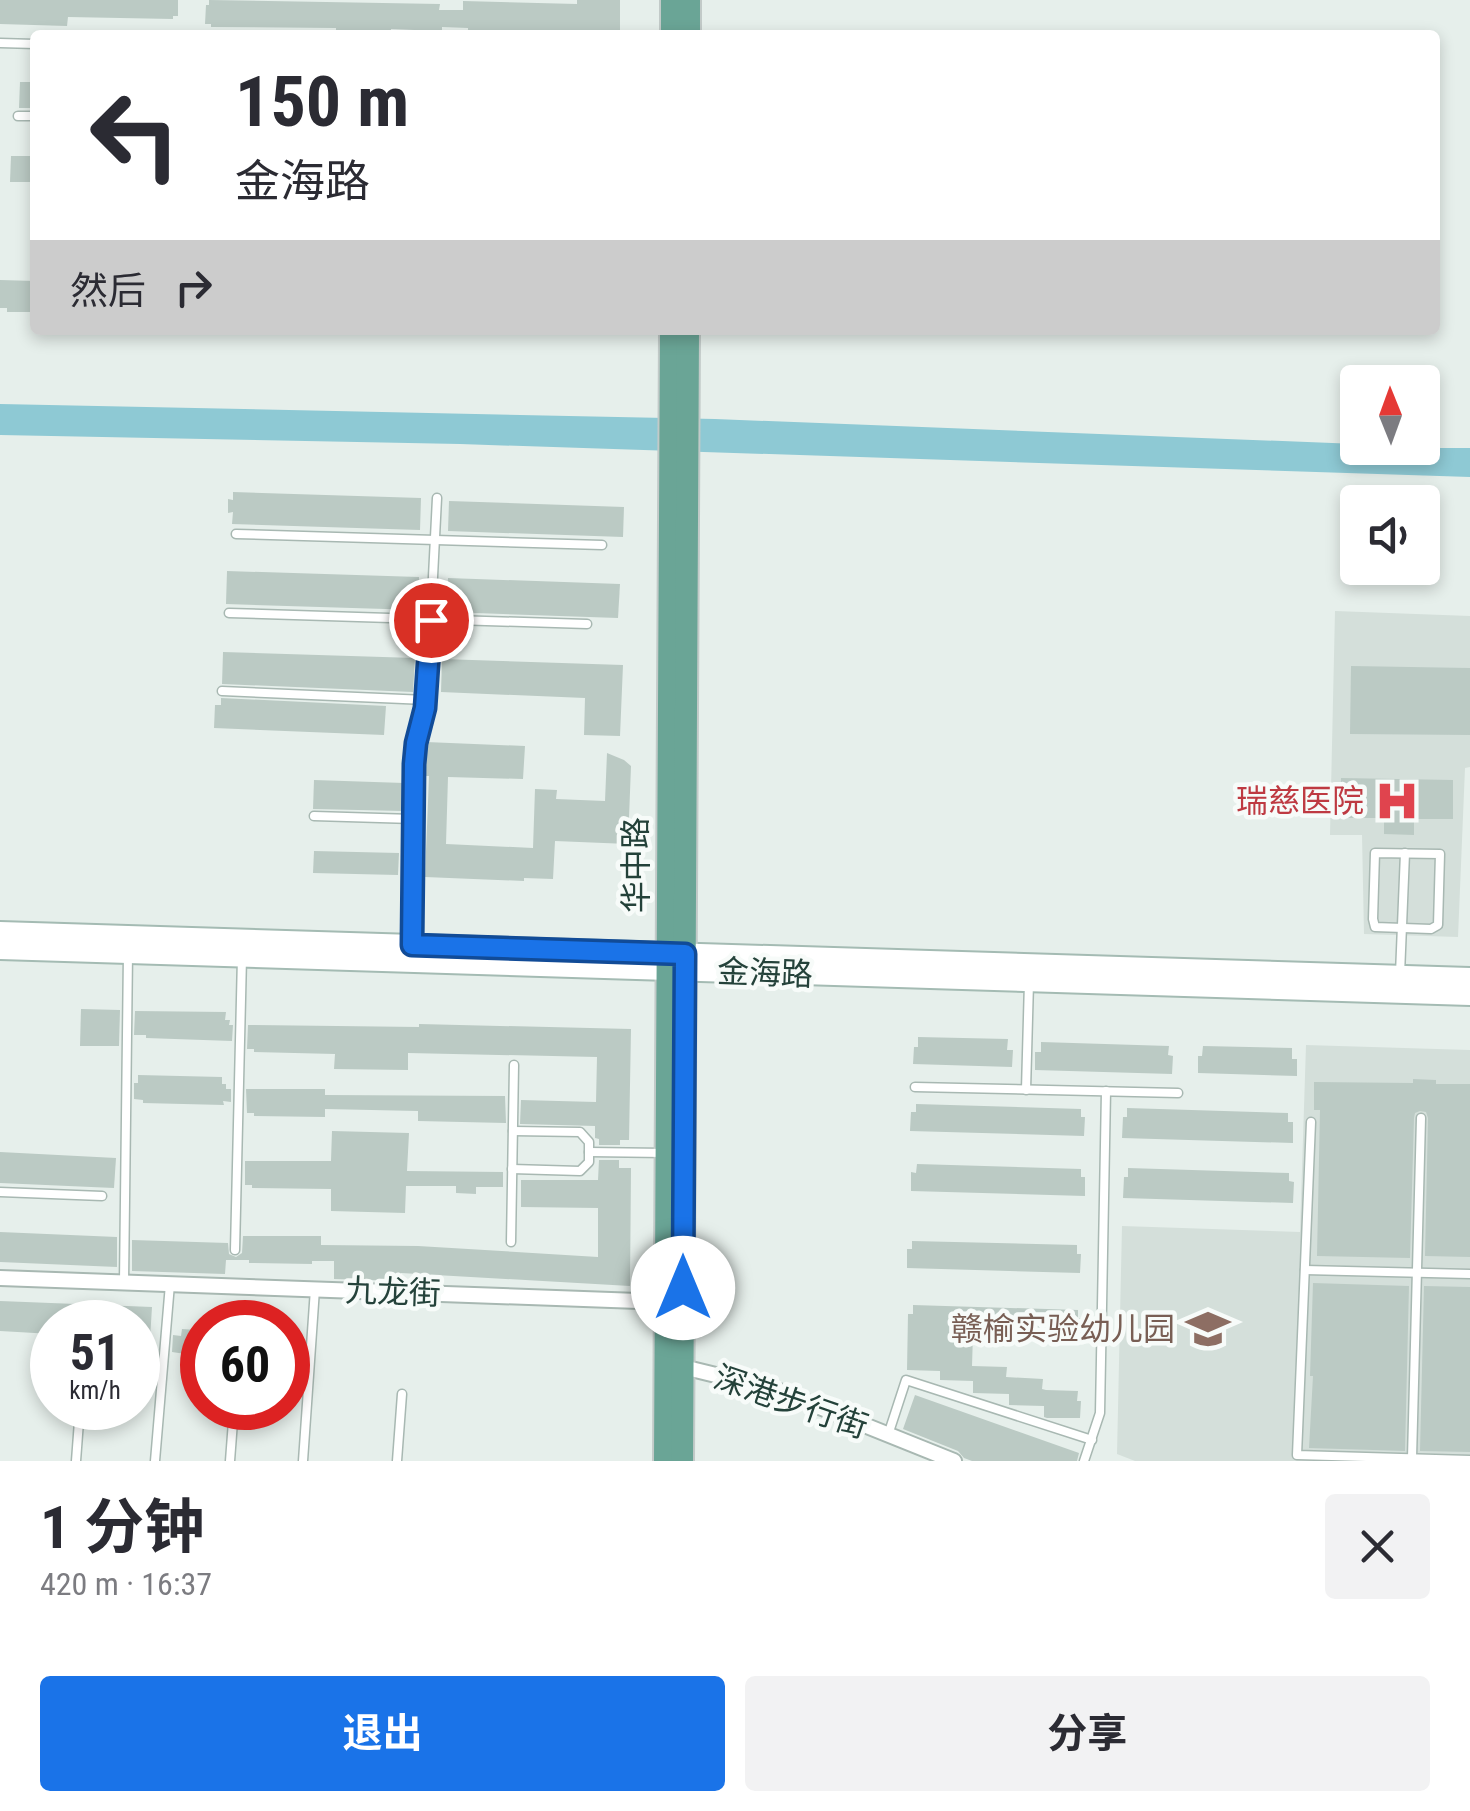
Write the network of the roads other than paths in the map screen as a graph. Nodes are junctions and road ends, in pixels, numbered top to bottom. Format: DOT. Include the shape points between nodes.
graph roads {
  1 [pos="672,0"];
  2 [pos="689,0"];
  3 [pos="672,30"];
  4 [pos="689,30"];
  5 [pos="0,43"];
  6 [pos="30,44"];
  7 [pos="18,116"];
  8 [pos="30,116"];
  9 [pos="671,335"];
  10 [pos="688,335"];
  11 [pos="437,498"];
  12 [pos="236,534"];
  13 [pos="434,540"];
  14 [pos="602,545"];
  15 [pos="230,613"];
  16 [pos="431,620"];
  17 [pos="587,624"];
  18 [pos="222,691"];
  19 [pos="426,700"];
  20 [pos="314,816"];
  21 [pos="414,820"];
  22 [pos="1405,854"];
  23 [pos="1402,928"];
  24 [pos="0,932"];
  25 [pos="412,945"];
  26 [pos="0,949"];
  27 [pos="128,953"];
  28 [pos="242,957"];
  29 [pos="677,962"];
  30 [pos="1400,976"];
  31 [pos="1470,978"];
  32 [pos="1028,982"];
  33 [pos="1470,995"];
  34 [pos="514,1064"];
  35 [pos="915,1087"];
  36 [pos="1026,1090"];
  37 [pos="1106,1092"];
  38 [pos="1178,1094"];
  39 [pos="1422,1118"];
  40 [pos="1312,1122"];
  41 [pos="513,1131"];
  42 [pos="589,1152"];
  43 [pos="667,1153"];
  44 [pos="512,1169"];
  45 [pos="0,1192"];
  46 [pos="102,1196"];
  47 [pos="511,1242"];
  48 [pos="235,1250"];
  49 [pos="1305,1270"];
  50 [pos="1417,1272"];
  51 [pos="1470,1274"];
  52 [pos="0,1278"];
  53 [pos="124,1282"];
  54 [pos="170,1284"];
  55 [pos="315,1290"];
  56 [pos="666,1302"];
  57 [pos="683,1366"];
  58 [pos="402,1394"];
  59 [pos="78,1430"];
  60 [pos="232,1430"];
  61 [pos="888,1435"];
  62 [pos="1092,1440"];
  63 [pos="1412,1458"];
  64 [pos="1470,1460"];
  65 [pos="76,1461"];
  66 [pos="155,1461"];
  67 [pos="230,1461"];
  68 [pos="303,1461"];
  69 [pos="398,1461"];
  70 [pos="666,1461"];
  71 [pos="682,1461"];
  72 [pos="954,1461"];
  73 [pos="1084,1461"];
  1 -- 3 [label="main road"];
  2 -- 4 [label="main road"];
  5 -- 6 [label="lane"];
  7 -- 8 [label="lane"];
  9 -- 29 [label="main road, 华中路"];
  10 -- 29 [label="main road, 华中路"];
  11 -- 13 [label="lane"];
  12 -- 13 [label="lane"];
  13 -- 14 [label="lane"];
  13 -- 16 [label="lane"];
  15 -- 16 [label="lane"];
  16 -- 17 [label="lane"];
  16 -- 19 [label="lane"];
  18 -- 19 [label="lane"];
  19 -- 21 [label="lane" via="416,743"];
  20 -- 21 [label="lane"];
  21 -- 25 [label="lane"];
  22 -- 23 [label="lane"];
  22 -- 23 [label="lane" via="1375,853 1375,927"];
  22 -- 23 [label="lane" via="1440,854 1438,925"];
  23 -- 30 [label="lane"];
  24 -- 25 [label="main road, 金海路"];
  25 -- 29 [label="main road, 金海路"];
  26 -- 27 [label="main road, 金海路"];
  27 -- 28 [label="main road, 金海路"];
  27 -- 53 [label="lane"];
  28 -- 29 [label="main road, 金海路"];
  28 -- 48 [label="lane"];
  29 -- 30 [label="main road, 金海路"];
  29 -- 32 [label="main road, 金海路"];
  29 -- 43 [label="main road, 华中路"];
  29 -- 57 [label="main road, 华中路"];
  30 -- 31 [label="main road, 金海路"];
  32 -- 33 [label="main road, 金海路"];
  32 -- 36 [label="lane"];
  34 -- 41 [label="lane"];
  35 -- 36 [label="lane"];
  36 -- 37 [label="lane"];
  37 -- 38 [label="lane"];
  37 -- 62 [label="lane" via="1100,1414"];
  39 -- 50 [label="lane"];
  40 -- 49 [label="lane"];
  41 -- 42 [label="lane" via="580,1132 590,1142"];
  41 -- 44 [label="lane"];
  42 -- 43 [label="lane"];
  42 -- 44 [label="lane" via="580,1170"];
  43 -- 56 [label="main road, 华中路"];
  44 -- 47 [label="lane"];
  45 -- 46 [label="lane"];
  49 -- 50 [label="lane"];
  49 -- 63 [label="lane" via="1297,1456"];
  50 -- 51 [label="lane"];
  50 -- 63 [label="lane"];
  52 -- 53 [label="street, 九龙街"];
  53 -- 54 [label="street, 九龙街"];
  54 -- 55 [label="street, 九龙街"];
  54 -- 66 [label="lane"];
  55 -- 56 [label="street, 九龙街"];
  55 -- 68 [label="lane"];
  56 -- 70 [label="main road, 华中路"];
  57 -- 61 [label="street, 深港步行街" via="776,1390"];
  57 -- 71 [label="main road, 华中路"];
  58 -- 69 [label="lane"];
  59 -- 65 [label="lane"];
  60 -- 67 [label="lane"];
  61 -- 62 [label="lane" via="906,1380"];
  61 -- 72 [label="street, 深港步行街"];
  62 -- 73 [label="lane"];
  63 -- 64 [label="lane"];
}
